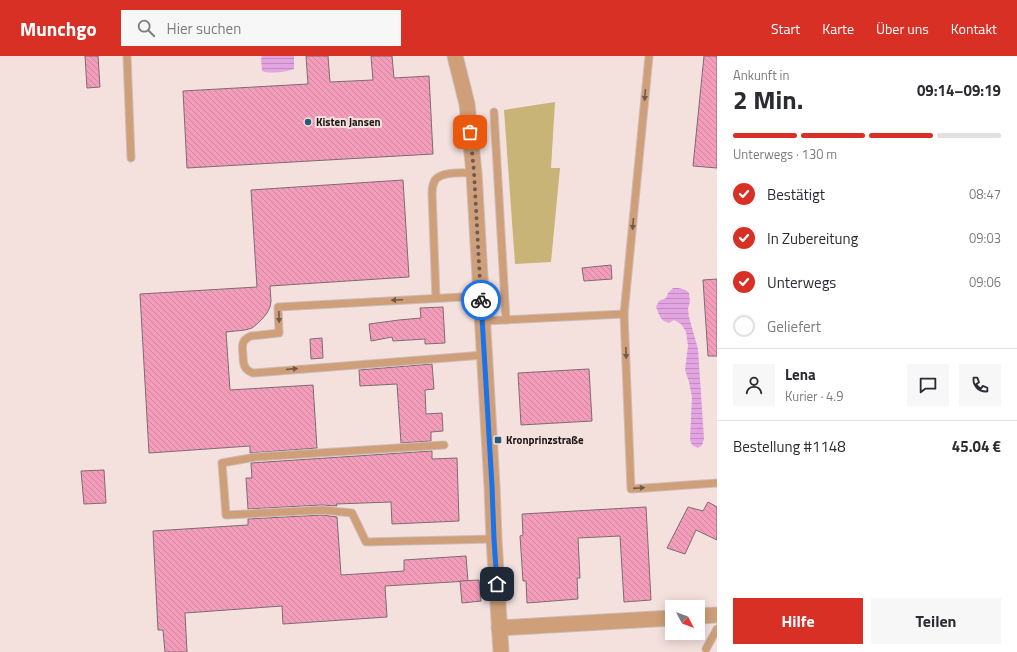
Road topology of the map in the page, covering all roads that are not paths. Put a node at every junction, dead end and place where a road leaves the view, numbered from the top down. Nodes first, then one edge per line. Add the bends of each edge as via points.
1 (126, 56) edge
2 (455, 56) edge
3 (649, 56) edge
4 (494, 112) dead end
5 (131, 158) dead end
6 (474, 172) junction
7 (481, 296) junction
8 (436, 298) junction
9 (624, 314) junction
10 (506, 320) junction
11 (483, 322) junction
12 (484, 355) junction
13 (444, 445) dead end
14 (717, 483) edge
15 (494, 539) junction
16 (717, 615) edge
17 (705, 616) edge
18 (665, 618) edge
19 (500, 628) junction
20 (717, 629) edge
21 (706, 649) dead end
22 (501, 652) edge

1 - 5 lane
2 - 6 street via 467,104
3 -> 9 lane
4 - 10 lane
6 - 7 street
6 - 8 lane via 442,175 433,184
7 - 8 lane
7 - 11 street
8 -> 12 lane via 278,307 279,334 251,336 244,340 244,365 249,372 253,372
9 - 10 lane
9 -> 14 lane via 630,488
10 - 11 lane
11 - 12 street
12 - 15 street
13 - 15 lane via 256,457 222,463 226,515 322,510 352,513 366,542
15 - 19 street
16 - 17 street
18 - 19 street
19 - 22 street
20 - 21 lane

